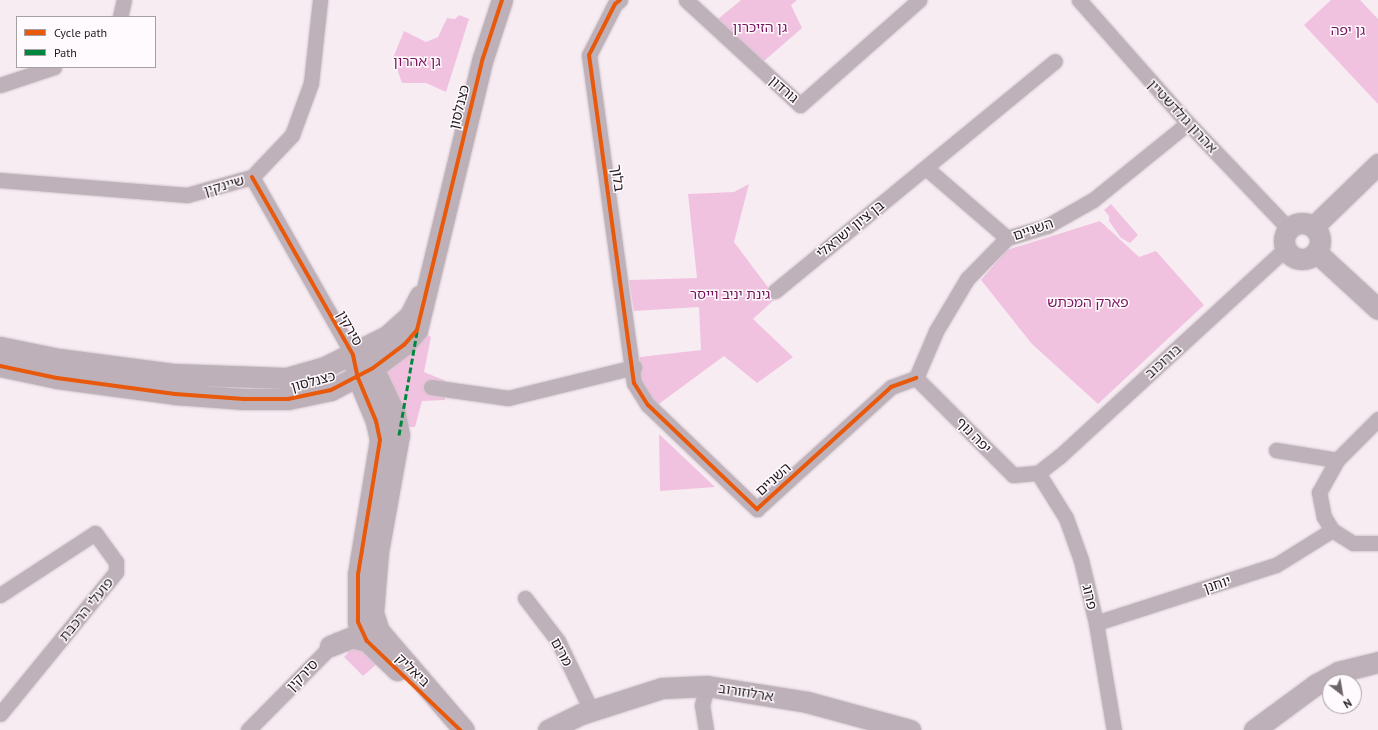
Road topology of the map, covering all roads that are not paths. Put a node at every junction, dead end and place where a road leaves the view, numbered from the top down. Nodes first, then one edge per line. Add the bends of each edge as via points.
1 (124, 0) edge
2 (320, 0) edge
3 (502, 0) edge
4 (620, 0) edge
5 (686, 0) edge
6 (919, 0) edge
7 (1079, 0) edge
8 (120, 16) edge
9 (1055, 61) dead end
10 (51, 68) edge
11 (0, 85) edge
12 (1188, 123) junction
13 (1378, 164) edge
14 (926, 168) junction
15 (252, 177) junction
16 (0, 180) edge
17 (1313, 227) junction
18 (1007, 238) junction
19 (1287, 238) junction
20 (1316, 252) junction
21 (428, 280) junction
22 (775, 291) dead end
23 (1378, 309) edge
24 (0, 347) edge
25 (353, 355) junction
26 (0, 366) edge
27 (634, 367) junction
28 (365, 373) junction
29 (916, 378) junction
30 (431, 387) dead end
31 (1378, 419) edge
32 (1276, 450) dead end
33 (1337, 460) junction
34 (1038, 474) junction
35 (1332, 530) junction
36 (1378, 543) edge
37 (0, 595) edge
38 (525, 598) dead end
39 (366, 618) junction
40 (1096, 623) junction
41 (367, 641) junction
42 (330, 646) junction
43 (1378, 662) edge
44 (707, 686) junction
45 (586, 712) junction
46 (0, 714) edge
47 (248, 730) edge
48 (460, 730) edge
49 (464, 730) edge
50 (534, 730) edge
51 (548, 730) edge
52 (706, 730) edge
53 (910, 730) edge
54 (1114, 730) edge
55 (1254, 730) edge

1 - 8 street
2 - 15 street, שיינקין via 310,83 292,135
3 - 21 street, כצנלסון via 483,58
4 - 27 street, בלוך via 615,4 589,55
5 - 6 street, גורדון via 800,105
7 - 12 street, אהרון גולדשטיין
9 - 14 street, בן ציון ישראלי
10 - 11 street
12 - 18 street, השניים via 1093,200 1047,226
12 - 19 street, אהרון גולדשטיין
13 - 17 street
14 - 18 street
14 - 22 street, בן ציון ישראלי
15 - 16 street, שיינקין via 187,195
15 - 25 street, סירקין
17 - 19 street via 1298,224
17 - 20 street via 1320,239
18 - 29 street, השניים via 967,278 936,330
19 - 20 street via 1294,257 1311,256
19 - 34 street, בורוכוב via 1060,456
20 - 23 street
21 - 25 street, כצנלסון via 410,315 387,336
21 - 28 street, כצנלסון via 417,330 404,345
24 - 25 street, כצנלסון via 59,359 175,374 286,378 325,367
25 - 28 street, סירקין
26 - 28 street, כצנלסון via 57,378 175,394 244,399 288,399 331,390
27 - 29 street, השניים via 634,383 648,405 758,509 891,387
27 - 30 street via 508,398
28 - 39 street, סירקין via 395,414 399,434
29 - 34 street, יפה נוף via 1013,475
31 - 33 street
32 - 33 street
33 - 35 street via 1319,492 1324,517
34 - 40 street, פרוג via 1066,518 1081,560
35 - 36 street via 1353,543
35 - 40 street, יוחנן via 1276,565
37 - 46 street, פועלי הרכבת via 95,533 116,562 116,572
38 - 45 street, מרים via 558,641
39 - 41 street, ביאליק
39 - 42 street, סירקין
39 - 49 street, ביאליק
40 - 54 street, פרוג
41 - 42 street via 352,636
41 - 48 street, ביאליק
42 - 47 street, סירקין
43 - 55 street via 1338,672 1315,685
44 - 45 street, ארלוזורוב via 662,688
44 - 52 street via 702,705
44 - 53 street, ארלוזורוב via 808,702
45 - 50 street, ארלוזורוב via 559,717
45 - 51 street, ארלוזורוב

